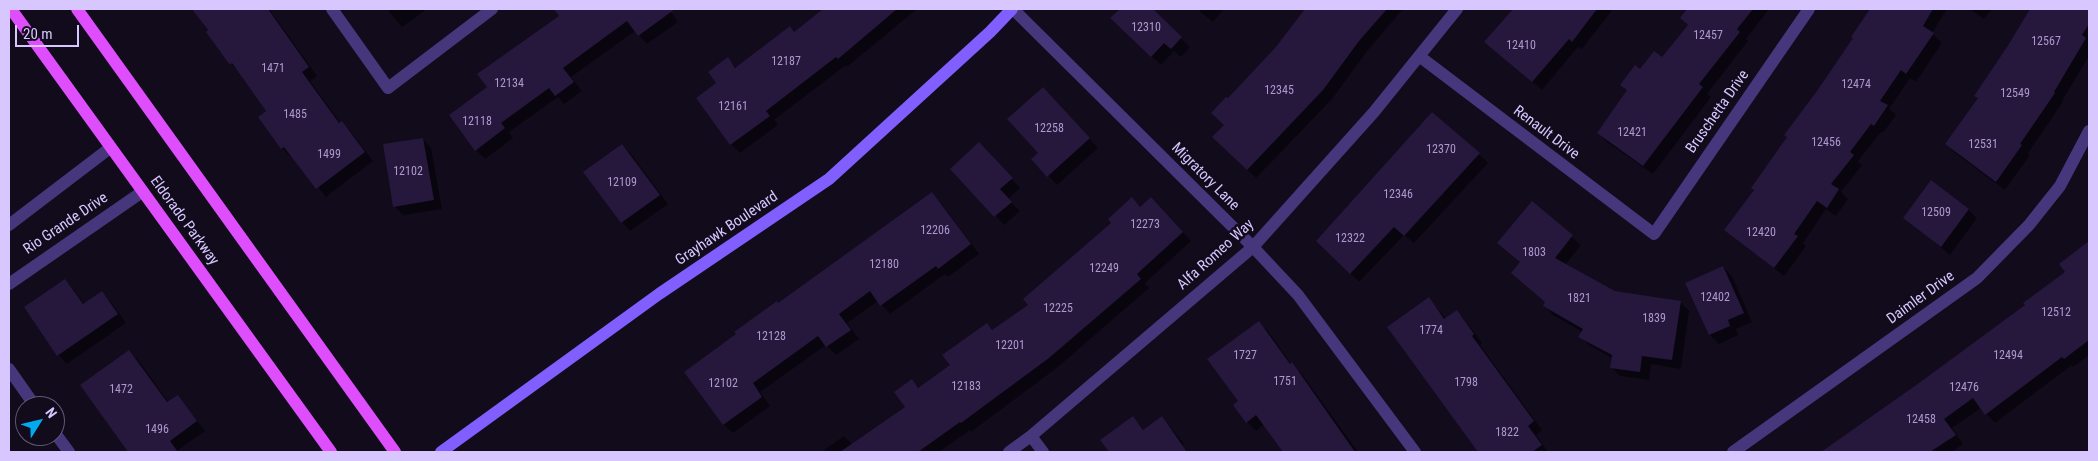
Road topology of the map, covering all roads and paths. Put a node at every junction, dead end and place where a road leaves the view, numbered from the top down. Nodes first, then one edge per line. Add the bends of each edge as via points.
1 (11, 9) edge
2 (77, 9) edge
3 (332, 9) edge
4 (492, 9) edge
5 (1012, 9) edge
6 (1457, 9) edge
7 (1809, 9) edge
8 (1419, 56) junction
9 (2088, 136) edge
10 (110, 148) junction
11 (142, 192) junction
12 (9, 225) edge
13 (1654, 234) joint
14 (1253, 247) junction
15 (9, 284) edge
16 (9, 369) edge
17 (28, 396) edge
18 (1031, 436) junction
19 (330, 452) edge
20 (395, 452) edge
21 (441, 452) edge
22 (1009, 452) edge
23 (1044, 452) edge
24 (1415, 452) edge
25 (1733, 452) edge

1 - 10 main road, Eldorado Parkway
2 - 20 main road
3 - 4 street via 388,88
5 - 14 street, Migratory Lane
5 - 21 street, Grayhawk Boulevard via 829,179 659,294
6 - 8 street, Alfa Romeo Way
7 - 13 street, Bruschetta Drive
8 - 13 street, Renault Drive
8 - 14 street, Alfa Romeo Way via 1374,112
9 - 25 street, Daimler Drive via 2060,186 1978,278
10 - 11 main road, Eldorado Parkway
10 - 12 street, Rio Grande Drive
11 - 15 street, Rio Grande Drive
11 - 19 main road, Eldorado Parkway
14 - 18 street, Alfa Romeo Way
14 - 24 street, Migratory Lane via 1298,295
16 - 17 street
18 - 22 street, Alfa Romeo Way
18 - 23 street

